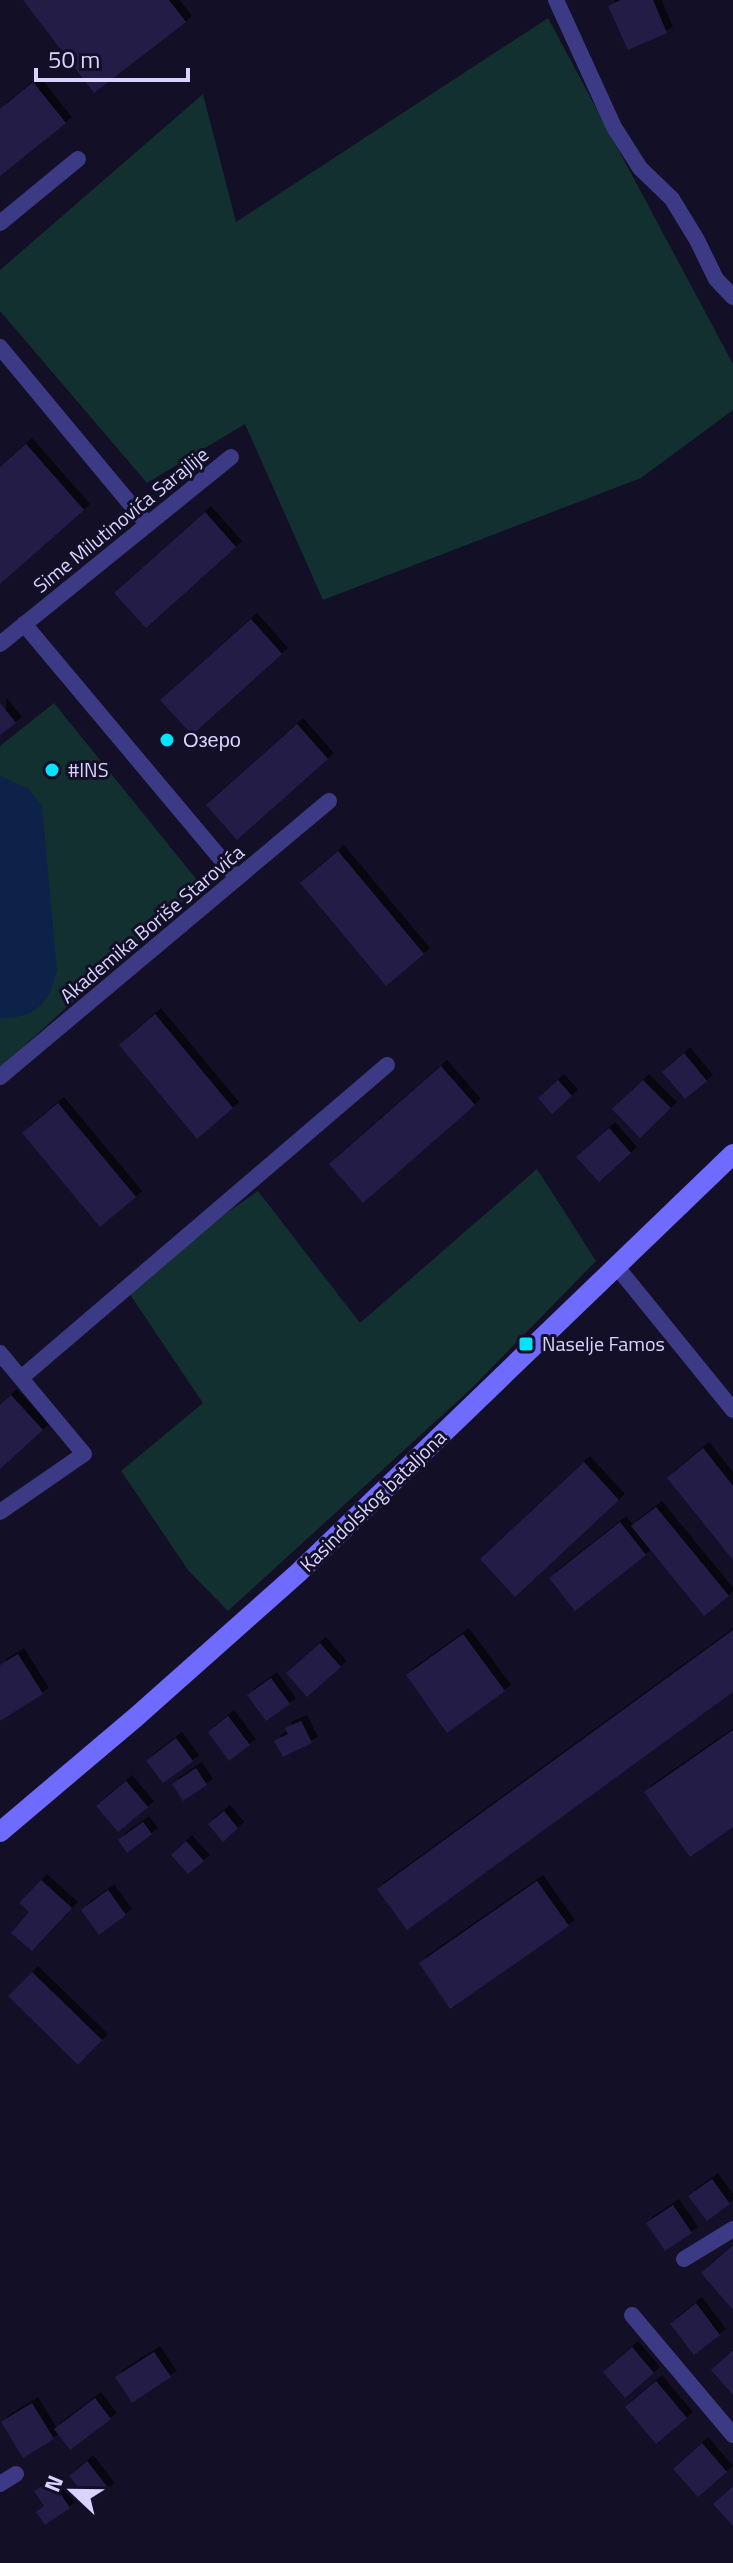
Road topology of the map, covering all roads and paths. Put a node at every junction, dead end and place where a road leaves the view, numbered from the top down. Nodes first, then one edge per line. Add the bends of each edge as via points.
1 (556, 0) edge
2 (78, 159) dead end
3 (0, 223) edge
4 (733, 297) edge
5 (0, 347) edge
6 (231, 457) dead end
7 (147, 524) junction
8 (24, 624) junction
9 (0, 644) edge
10 (329, 801) dead end
11 (237, 878) junction
12 (387, 1065) dead end
13 (0, 1077) edge
14 (733, 1154) edge
15 (617, 1267) junction
16 (0, 1353) edge
17 (21, 1378) junction
18 (733, 1410) edge
19 (0, 1512) edge
20 (0, 1832) edge
21 (733, 2229) edge
22 (684, 2259) dead end
23 (632, 2315) dead end
24 (727, 2415) edge
25 (733, 2435) edge
26 (16, 2474) dead end
27 (0, 2484) edge

1 - 4 street via 614,127 640,168 672,199 716,279
2 - 3 street
5 - 7 street
6 - 7 street, Sime Milutinovića Sarajlije
7 - 8 street, Sime Milutinovića Sarajlije
8 - 9 street, Sime Milutinovića Sarajlije
8 - 11 street
10 - 11 street, Akademika Boriše Starovića
11 - 13 street, Akademika Boriše Starovića
12 - 17 street
14 - 15 street, Kasindolskog bataljona
15 - 18 street
15 - 20 street, Kasindolskog bataljona via 298,1573
16 - 17 street
17 - 19 street via 84,1454
21 - 22 street
23 - 24 street
24 - 25 street
26 - 27 street

